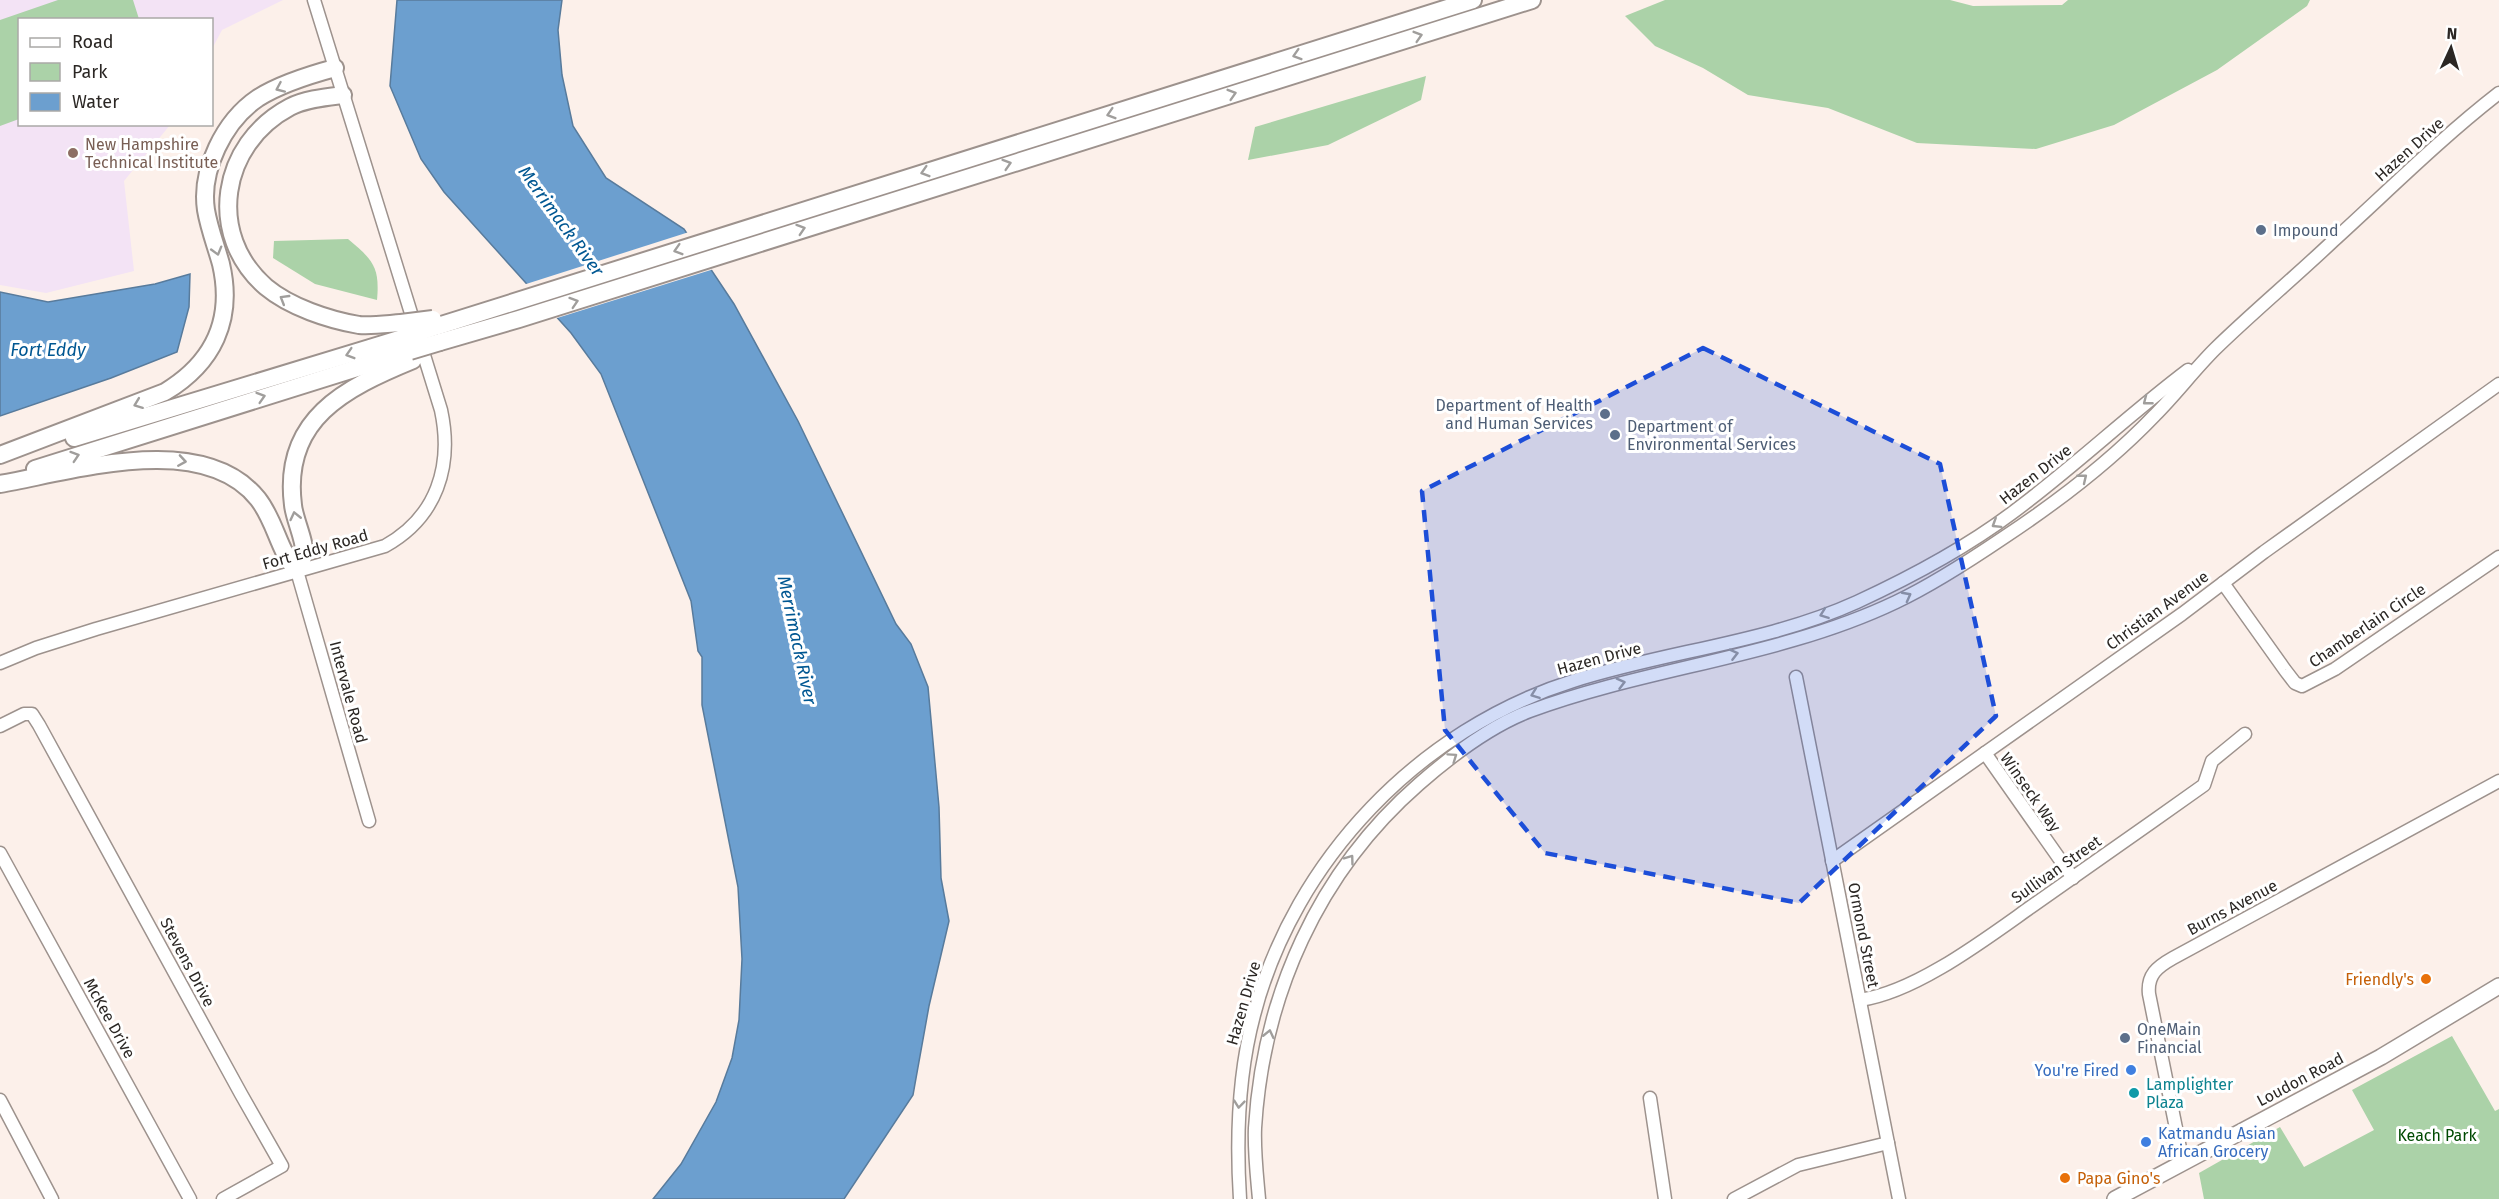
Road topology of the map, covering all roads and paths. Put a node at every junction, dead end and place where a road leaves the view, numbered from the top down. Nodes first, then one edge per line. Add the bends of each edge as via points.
1 (314, 0) edge
2 (1473, 0) edge
3 (1532, 0) edge
4 (335, 68) junction
5 (2499, 93) edge
6 (343, 95) junction
7 (438, 334) junction
8 (407, 343) junction
9 (2211, 353) junction
10 (2499, 384) edge
11 (0, 455) edge
12 (0, 460) edge
13 (0, 483) edge
14 (2499, 557) edge
15 (297, 572) junction
16 (2223, 583) junction
17 (0, 663) edge
18 (1796, 677) dead end
19 (0, 726) edge
20 (2245, 734) dead end
21 (1985, 753) junction
22 (2499, 781) edge
23 (369, 821) dead end
24 (0, 853) edge
25 (1832, 861) junction
26 (2073, 878) junction
27 (2499, 986) edge
28 (1860, 1000) junction
29 (1650, 1098) dead end
30 (0, 1100) edge
31 (1888, 1143) junction
32 (2183, 1163) junction
33 (52, 1199) edge
34 (190, 1199) edge
35 (224, 1199) edge
36 (1240, 1199) edge
37 (1259, 1199) edge
38 (1665, 1199) edge
39 (1734, 1199) edge
40 (1899, 1199) edge
41 (2115, 1199) edge

1 - 4 street, Fort Eddy Road
2 -> 7 highway via 508,303
7 -> 3 highway via 519,320
4 - 6 street, Fort Eddy Road
4 -> 11 highway via 258,98 240,113 218,147 206,186 206,209 221,265 224,311 214,344 201,364 165,392
5 - 9 street, Hazen Drive
8 -> 6 highway via 286,301 251,272 238,252 231,230 230,184 248,142 263,125 292,106
6 - 15 street, Fort Eddy Road via 441,410 446,458 435,496 419,520 399,539 363,555
7 - 8 highway, bridge
7 - 8 highway
8 -> 12 highway
13 -> 8 highway
15 -> 8 highway via 305,553 293,506 292,477 298,450 309,427 328,406
9 -> 36 street, Hazen Drive via 2009,516 1920,572 1801,623 1573,680 1520,700 1440,748 1386,792 1332,854 1288,922 1270,966 1243,1066 1237,1132
37 -> 9 street, Hazen Drive via 1255,1133 1259,1092 1274,1012 1293,957 1337,876 1407,794 1470,744 1525,713 1845,622 1929,584 2008,535 2101,464 2154,417
10 - 16 street, Christian Avenue
13 -> 15 highway via 149,460 181,460 228,473 258,498 272,519 285,558
14 - 16 street, Chamberlain Circle via 2335,669 2302,686 2295,683
15 - 17 street, Fort Eddy Road via 76,635
15 - 23 street, Intervale Road
16 - 21 street, Christian Avenue
18 - 25 street, Ormond Street
19 - 35 street, Stevens Drive via 32,714 282,1166
20 - 26 street, Sullivan Street via 2212,761 2204,785
21 - 25 street, Christian Avenue
21 - 26 street, Winseck Way
22 - 32 street, Burns Avenue via 2173,958 2154,972 2149,979 2149,994
24 - 34 street, McKee Drive
25 - 28 street, Ormond Street
26 - 28 street, Sullivan Street via 1949,962 1908,984
27 - 32 main road, Loudon Road via 2381,1057
28 - 31 street, Ormond Street
29 - 38 street
30 - 33 street
31 - 39 street via 1798,1165
31 - 40 street, Ormond Street
32 - 41 main road, Loudon Road

